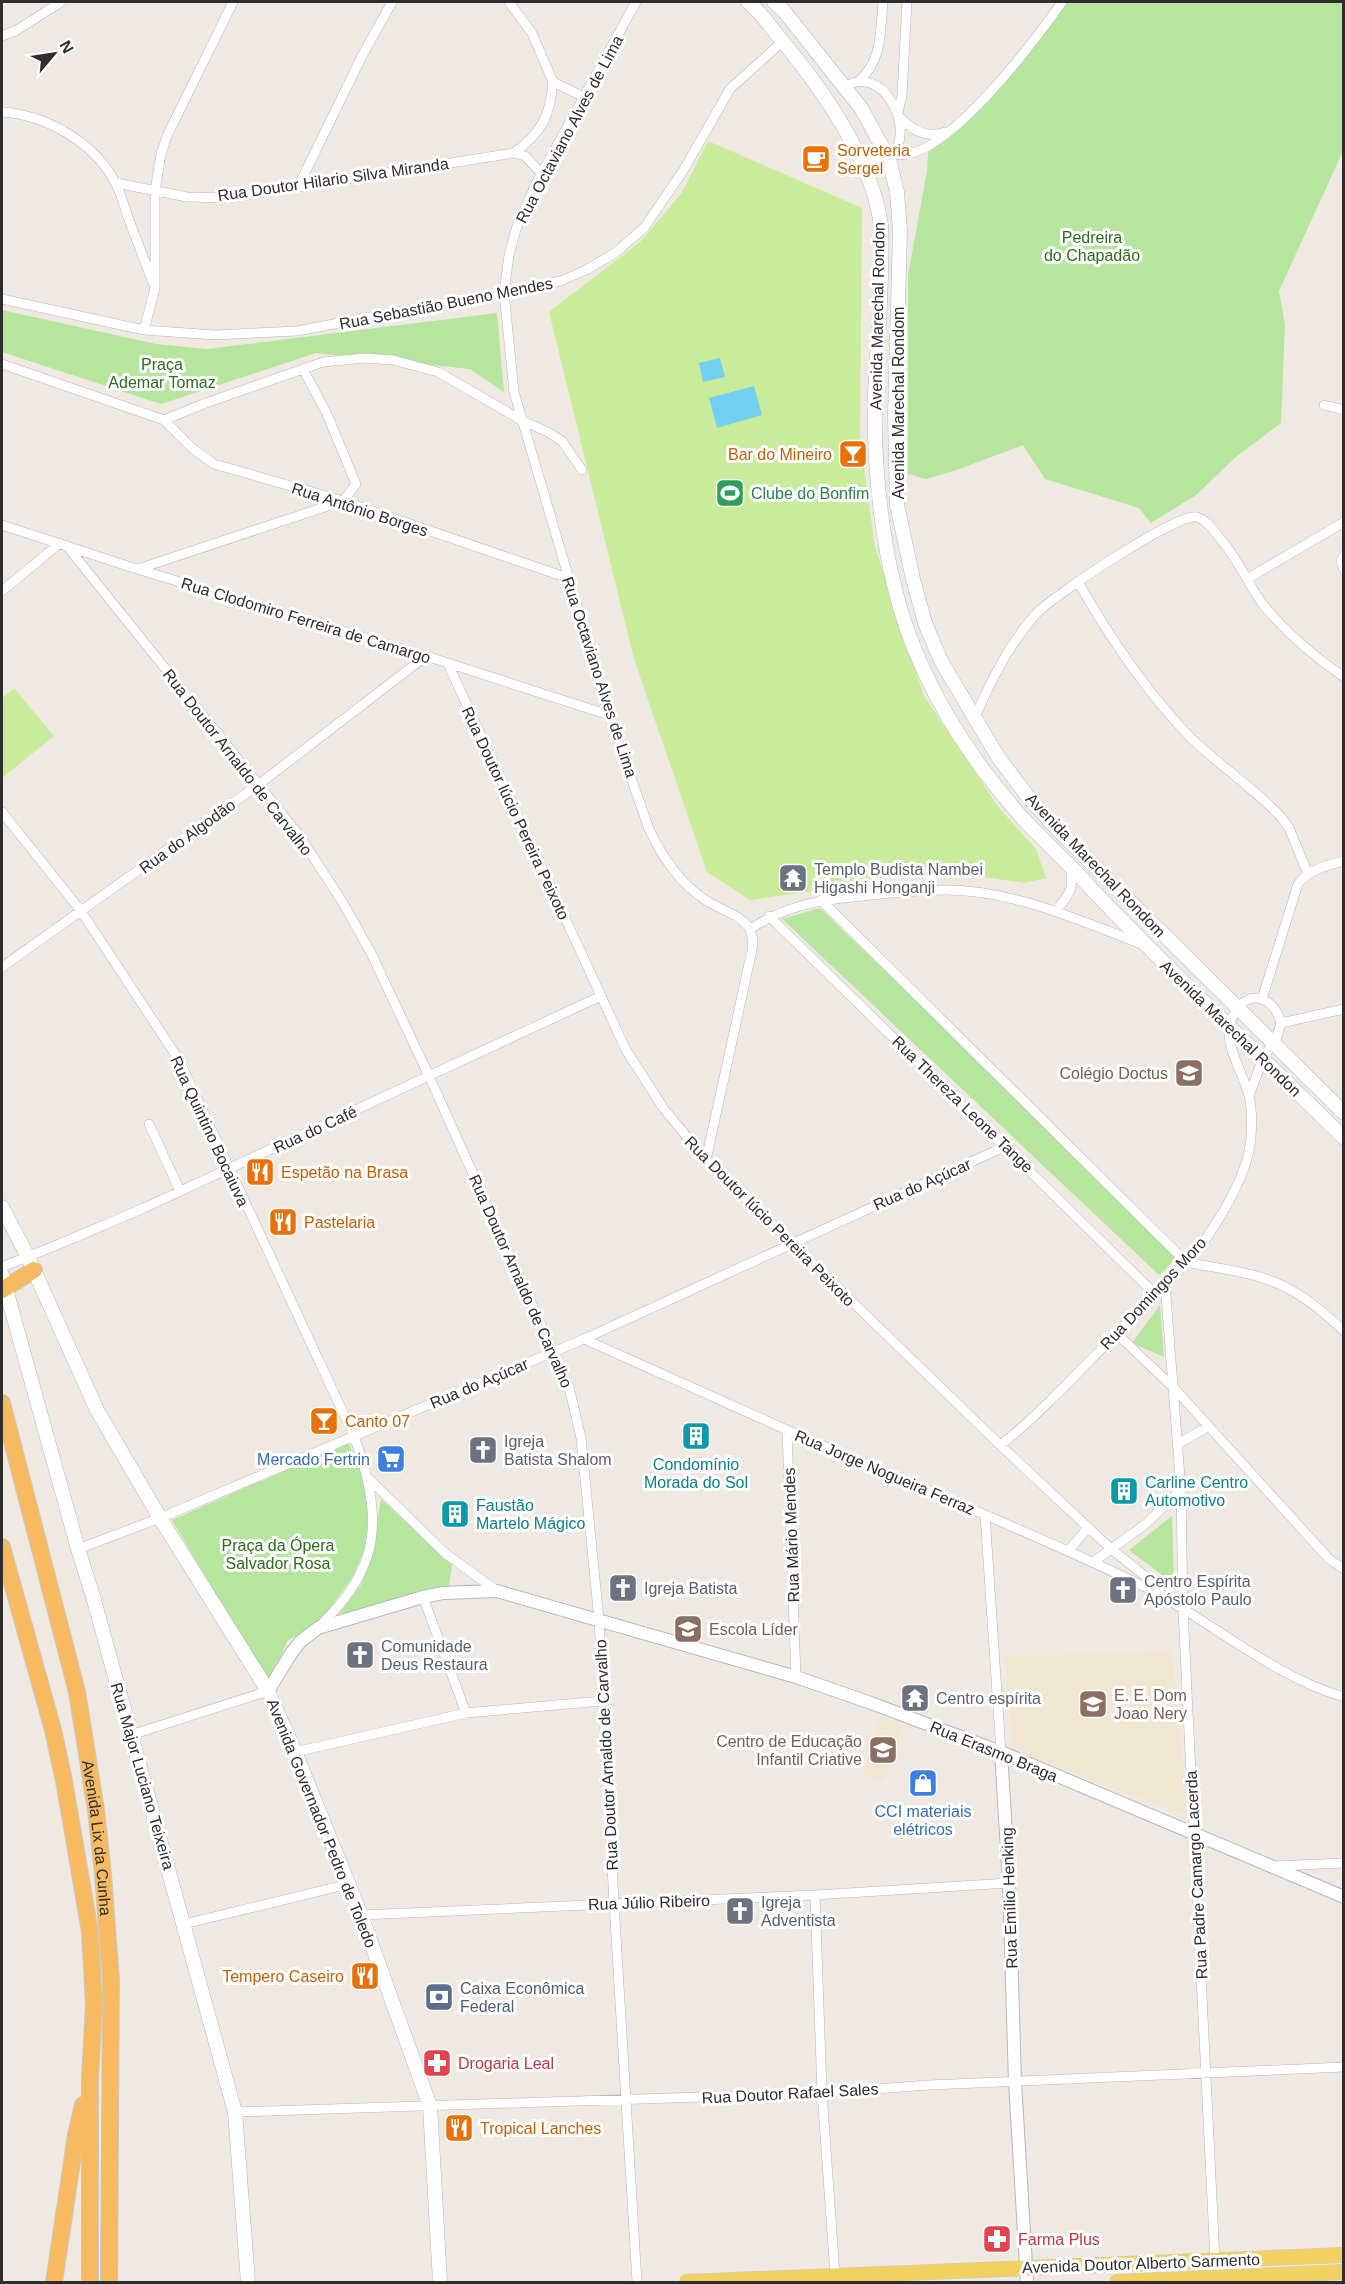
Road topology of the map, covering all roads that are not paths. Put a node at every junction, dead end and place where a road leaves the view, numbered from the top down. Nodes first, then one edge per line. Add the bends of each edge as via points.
1 (61, 2) edge
2 (233, 2) edge
3 (392, 2) edge
4 (509, 2) edge
5 (636, 2) edge
6 (748, 2) edge
7 (774, 2) edge
8 (884, 2) edge
9 (908, 2) edge
10 (1062, 2) edge
11 (2, 36) edge
12 (783, 41) junction
13 (859, 81) junction
14 (553, 82) junction
15 (845, 87) junction
16 (584, 97) junction
17 (832, 108) junction
18 (2, 112) edge
19 (899, 115) junction
20 (951, 130) junction
21 (514, 153) junction
22 (892, 156) junction
23 (860, 157) junction
24 (542, 174) junction
25 (116, 183) junction
26 (299, 185) junction
27 (155, 191) junction
28 (155, 288) junction
29 (504, 292) junction
30 (2, 299) edge
31 (144, 330) junction
32 (2, 364) edge
33 (303, 369) junction
34 (1324, 405) dead end
35 (1344, 410) edge
36 (164, 420) junction
37 (523, 421) junction
38 (582, 470) dead end
39 (343, 501) junction
40 (1344, 522) edge
41 (2, 525) edge
42 (63, 544) junction
43 (1344, 555) edge
44 (137, 569) junction
45 (1344, 570) edge
46 (568, 578) junction
47 (1247, 579) junction
48 (1078, 582) junction
49 (2, 591) edge
50 (426, 656) junction
51 (448, 664) junction
52 (1344, 677) edge
53 (609, 715) junction
54 (975, 717) junction
55 (258, 785) junction
56 (2, 812) edge
57 (1344, 861) edge
58 (1070, 866) junction
59 (1308, 874) junction
60 (821, 900) junction
61 (81, 911) junction
62 (1056, 911) junction
63 (769, 916) junction
64 (750, 929) junction
65 (1148, 947) junction
66 (2, 967) edge
67 (601, 996) junction
68 (1262, 999) junction
69 (1237, 1007) junction
70 (1344, 1009) edge
71 (1281, 1023) junction
72 (1228, 1025) junction
73 (1275, 1040) junction
74 (1263, 1058) junction
75 (429, 1076) junction
76 (1249, 1096) junction
77 (1344, 1113) edge
78 (149, 1124) dead end
79 (1344, 1138) edge
80 (1006, 1146) junction
81 (706, 1160) junction
82 (228, 1168) junction
83 (180, 1191) junction
84 (2, 1207) edge
85 (790, 1244) junction
86 (1186, 1262) junction
87 (31, 1264) junction
88 (2, 1266) edge
89 (1165, 1283) junction
90 (3, 1285) edge
91 (1155, 1294) junction
92 (1344, 1331) edge
93 (1117, 1334) junction
94 (584, 1339) junction
95 (554, 1351) junction
96 (1174, 1388) junction
97 (2, 1403) edge
98 (1209, 1426) junction
99 (787, 1430) junction
100 (354, 1436) junction
101 (1178, 1444) junction
102 (1000, 1445) junction
103 (369, 1479) junction
104 (1181, 1490) junction
105 (985, 1515) junction
106 (160, 1518) junction
107 (1088, 1528) junction
108 (2, 1547) edge
109 (1110, 1548) junction
110 (78, 1550) junction
111 (1068, 1551) junction
112 (1093, 1562) junction
113 (1344, 1569) edge
114 (497, 1591) junction
115 (1161, 1594) junction
116 (423, 1597) junction
117 (1183, 1610) junction
118 (599, 1620) junction
119 (318, 1628) junction
120 (796, 1677) junction
121 (268, 1691) junction
122 (1344, 1697) edge
123 (602, 1701) junction
124 (466, 1713) junction
125 (131, 1735) junction
126 (295, 1752) junction
127 (1001, 1752) junction
128 (1195, 1834) junction
129 (1344, 1863) edge
130 (1271, 1866) junction
131 (1010, 1883) junction
132 (349, 1884) junction
133 (815, 1895) junction
134 (1344, 1897) edge
135 (614, 1903) junction
136 (361, 1915) junction
137 (184, 1924) junction
138 (1344, 2067) edge
139 (1205, 2074) junction
140 (90, 2078) junction
141 (1015, 2082) junction
142 (822, 2093) junction
143 (626, 2099) junction
144 (430, 2106) junction
145 (235, 2112) junction
146 (1344, 2254) edge
147 (1215, 2260) junction
148 (1344, 2272) edge
149 (835, 2275) junction
150 (1027, 2275) edge
151 (1216, 2281) edge
152 (54, 2283) edge
153 (90, 2283) edge
154 (110, 2283) edge
155 (248, 2283) edge
156 (440, 2283) edge
157 (637, 2283) edge
158 (687, 2283) edge
159 (1117, 2283) edge

1 - 11 street
2 - 27 street via 166,136
3 - 26 street
4 - 14 street via 532,33
5 - 16 street, Rua Octaviano Alves de Lima
6 - 12 main road, Avenida Marechal Rondon
7 - 15 main road, Avenida Marechal Rondom
8 - 13 street via 878,53 870,71
9 - 19 street
10 - 20 street via 1024,53
12 - 17 main road, Avenida Marechal Rondon
12 - 29 street, Rua Sebastião Bueno Mendes via 730,89 684,171 644,228 615,254 586,270 561,281
13 - 15 street
13 - 19 street via 882,90
14 - 16 street
14 - 21 street via 546,119 538,132
15 - 17 main road
15 - 22 main road, Avenida Marechal Rondom
16 - 24 street, Rua Octaviano Alves de Lima
17 - 23 main road, Avenida Marechal Rondon
18 - 25 street via 37,118 62,130 91,151
19 - 20 street via 917,132 929,135
19 - 22 street via 899,141
20 - 22 street via 933,145 913,154
21 - 24 street via 525,156
21 - 26 street, Rua Doutor Hilario Silva Miranda
22 - 23 main road via 878,162
22 - 54 main road, Avenida Marechal Rondom via 900,230 897,505 925,623 941,661
23 - 58 main road, Avenida Marechal Rondon via 880,218 875,398 884,538 894,589 909,636 960,736 1026,821
24 - 29 street, Rua Octaviano Alves de Lima via 517,226
25 - 27 street, Rua Doutor Hilario Silva Miranda
25 - 28 street
26 - 27 street, Rua Doutor Hilario Silva Miranda via 228,198
27 - 28 street
28 - 31 street
29 - 31 street, Rua Sebastião Bueno Mendes via 297,331 215,335
29 - 37 street, Rua Octaviano Alves de Lima via 514,392
30 - 31 street, Rua Sebastião Bueno Mendes
32 - 36 street
33 - 36 street
33 - 37 street via 322,362 393,360 438,372
33 - 39 street via 356,484
34 - 35 street
36 - 39 street, Rua Antônio Borges via 214,464
37 - 38 street via 562,441
37 - 46 street, Rua Octaviano Alves de Lima
39 - 44 street
39 - 46 street, Rua Antônio Borges
40 - 47 street
41 - 42 street, Rua Clodomiro Ferreira de Camargo
42 - 44 street, Rua Clodomiro Ferreira de Camargo
42 - 49 street
42 - 55 street, Rua Doutor Arnaldo de Carvalho
43 - 45 street
44 - 50 street, Rua Clodomiro Ferreira de Camargo
46 - 53 street, Rua Octaviano Alves de Lima
47 - 48 street via 1228,548 1197,517 1185,518 1157,532
47 - 52 street via 1281,623
48 - 54 street via 1036,614 1012,643
48 - 59 street via 1166,711 1193,740 1281,817
50 - 51 street, Rua Clodomiro Ferreira de Camargo
50 - 55 street, Rua do Algodão
51 - 53 street, Rua Clodomiro Ferreira de Camargo
51 - 67 street, Rua Doutor lúcio Pereira Peixoto
53 - 64 street, Rua Octaviano Alves de Lima via 650,829 667,862 693,891 741,919
54 - 69 main road, Avenida Marechal Rondom via 998,757 1055,827
55 - 61 street, Rua do Algodão
55 - 75 street, Rua Doutor Arnaldo de Carvalho via 299,836 343,903
56 - 61 street, Rua Quintino Bocaiuva
57 - 59 street
58 - 62 street via 1071,893
58 - 65 main road, Avenida Marechal Rondon
59 - 68 street via 1293,894
60 - 62 street via 946,890 981,893
60 - 63 street
60 - 86 street
61 - 66 street, Rua do Algodão
61 - 82 street, Rua Quintino Bocaiuva via 179,1060
62 - 65 street
63 - 64 street
63 - 80 street, Rua Thereza Leone Tange
64 - 81 street via 752,950
65 - 72 main road, Avenida Marechal Rondon
67 - 75 street, Rua do Café
67 - 81 street, Rua Doutor lúcio Pereira Peixoto via 638,1071
68 - 69 street via 1252,999
68 - 71 street via 1274,1005
69 - 72 street
69 - 73 main road, Avenida Marechal Rondom
70 - 71 street
71 - 73 street
72 - 74 main road, Avenida Marechal Rondon
72 - 76 street, Rua Domingos Moro
73 - 74 street
73 - 77 main road, Avenida Marechal Rondom
74 - 76 street
74 - 79 main road, Avenida Marechal Rondon
75 - 82 street, Rua do Café
75 - 95 street, Rua Doutor Arnaldo de Carvalho
76 - 86 street, Rua Domingos Moro via 1251,1136 1245,1164 1213,1228
78 - 83 street
80 - 85 street, Rua do Açúcar
80 - 91 street, Rua Thereza Leone Tange
81 - 85 street, Rua Doutor lúcio Pereira Peixoto
82 - 83 street, Rua do Café
82 - 100 street, Rua Quintino Bocaiuva
83 - 87 street, Rua do Café
84 - 87 main road, Avenida Governador Pedro de Toledo
85 - 94 street, Rua do Açúcar
85 - 102 street, Rua Doutor lúcio Pereira Peixoto
86 - 89 street, Rua Domingos Moro
86 - 92 street via 1288,1288
87 - 88 street, Rua do Café
87 - 90 highway
87 - 106 main road, Avenida Governador Pedro de Toledo via 98,1410
89 - 91 street, Rua Domingos Moro
89 - 96 street, Rua Padre Camargo Lacerda
90 - 110 main road, Rua Major Luciano Teixeira
91 - 93 street, Rua Domingos Moro
93 - 96 street
93 - 102 street, Rua Domingos Moro via 1021,1430
94 - 95 street, Rua do Açúcar
94 - 99 street, Rua Jorge Nogueira Ferraz
95 - 100 street, Rua do Açúcar
95 - 118 street, Rua Doutor Arnaldo de Carvalho via 569,1387 579,1429
96 - 98 street
96 - 101 street, Rua Padre Camargo Lacerda
97 - 154 highway, Avenida Lix da Cunha via 77,1692 96,1810 111,1980
98 - 101 street
98 - 113 street via 1329,1558
99 - 105 street, Rua Jorge Nogueira Ferraz
99 - 120 street, Rua Mário Mendes
100 - 103 street, Rua Quintino Bocaiuva
100 - 106 street, Rua do Açúcar
101 - 104 street, Rua Padre Camargo Lacerda
102 - 107 street, Rua Doutor lúcio Pereira Peixoto
103 - 114 street, Rua Erasmo Braga via 446,1554
103 - 119 street, Rua Erasmo Braga via 372,1520 366,1563 349,1594
104 - 109 street via 1147,1523
104 - 117 street, Rua Padre Camargo Lacerda
105 - 111 street, Rua Jorge Nogueira Ferraz
105 - 127 street, Rua Emílio Henking
106 - 110 street, Rua do Açúcar
106 - 121 main road, Avenida Governador Pedro de Toledo
107 - 109 street, Rua Doutor lúcio Pereira Peixoto
107 - 111 street
108 - 140 highway, Avenida Lix da Cunha via 53,1730 78,1859 91,1942 94,2004
109 - 112 street
109 - 115 street, Rua Doutor lúcio Pereira Peixoto
110 - 125 main road, Rua Major Luciano Teixeira
111 - 112 street, Rua Jorge Nogueira Ferraz
112 - 115 street, Rua Jorge Nogueira Ferraz
114 - 116 street, Rua Erasmo Braga
114 - 118 street, Rua Erasmo Braga
115 - 117 street, Rua Jorge Nogueira Ferraz
116 - 119 street, Rua Erasmo Braga
116 - 124 street
117 - 122 street via 1298,1678
117 - 128 street, Rua Padre Camargo Lacerda
118 - 120 street, Rua Erasmo Braga
118 - 123 street, Rua Doutor Arnaldo de Carvalho
119 - 121 street, Rua Erasmo Braga via 292,1652
120 - 127 street, Rua Erasmo Braga
121 - 125 street
121 - 126 main road, Avenida Governador Pedro de Toledo
123 - 124 street
123 - 135 street, Rua Doutor Arnaldo de Carvalho
124 - 126 street
125 - 137 main road, Rua Major Luciano Teixeira
126 - 132 main road, Avenida Governador Pedro de Toledo
127 - 128 street, Rua Erasmo Braga
127 - 131 street, Rua Emílio Henking
128 - 130 street, Rua Erasmo Braga
128 - 139 street, Rua Padre Camargo Lacerda
129 - 130 street
130 - 134 street, Rua Erasmo Braga
131 - 133 street, Rua Júlio Ribeiro
131 - 141 street, Rua Emílio Henking
132 - 136 main road, Avenida Governador Pedro de Toledo
132 - 137 street
133 - 135 street, Rua Júlio Ribeiro
133 - 142 street
135 - 136 street, Rua Júlio Ribeiro
135 - 143 street, Rua Doutor Arnaldo de Carvalho
136 - 144 main road, Avenida Governador Pedro de Toledo
137 - 145 main road, Rua Major Luciano Teixeira
138 - 139 street, Rua Doutor Rafael Sales
139 - 141 street, Rua Doutor Rafael Sales
139 - 147 street, Rua Padre Camargo Lacerda
140 - 152 highway via 76,2135
140 - 153 highway, Avenida Lix da Cunha
141 - 142 street, Rua Doutor Rafael Sales
141 - 150 street, Rua Emílio Henking
142 - 143 street, Rua Doutor Rafael Sales
142 - 149 street
143 - 144 street, Rua Doutor Rafael Sales
143 - 157 street, Rua Doutor Arnaldo de Carvalho
144 - 145 street, Rua Doutor Rafael Sales
144 - 156 main road, Avenida Governador Pedro de Toledo
145 - 155 main road, Rua Major Luciano Teixeira
146 - 147 main road, Avenida Doutor Alberto Sarmento
147 - 150 main road, Avenida Doutor Alberto Sarmento
148 - 151 main road, Avenida Doutor Alberto Sarmento
149 - 150 main road, Avenida Doutor Alberto Sarmento
149 - 158 main road, Avenida Doutor Alberto Sarmento
151 - 159 main road, Avenida Doutor Alberto Sarmento

